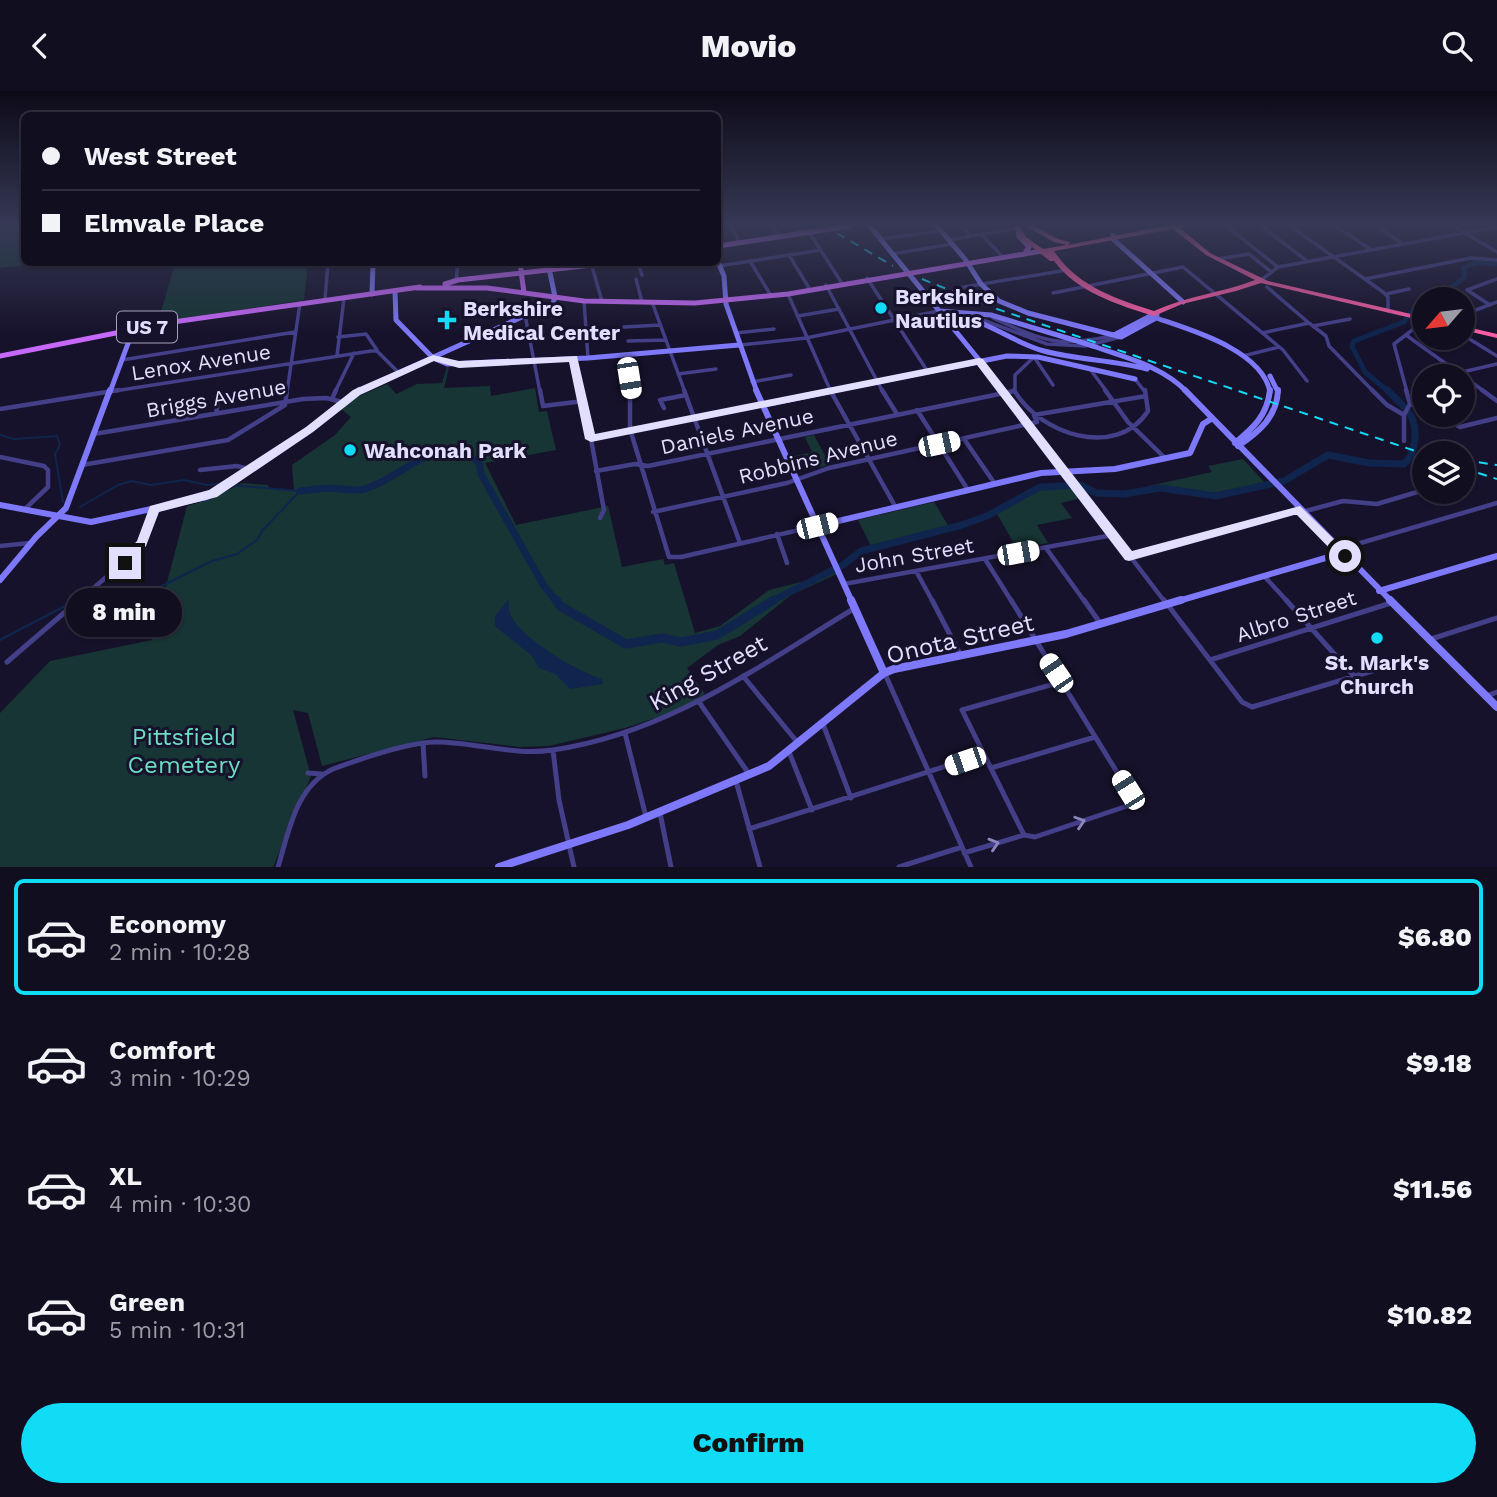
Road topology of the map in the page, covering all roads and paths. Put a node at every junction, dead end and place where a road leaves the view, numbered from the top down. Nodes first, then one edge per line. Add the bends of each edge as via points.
1 (748, 261) edge
2 (750, 261) edge
3 (793, 261) edge
4 (828, 261) edge
5 (897, 261) edge
6 (974, 261) edge
7 (975, 261) edge
8 (1056, 261) edge
9 (1138, 261) edge
10 (1221, 261) edge
11 (1258, 261) edge
12 (1271, 261) edge
13 (1307, 261) edge
14 (1339, 261) edge
15 (1456, 261) edge
16 (966, 263) junction
17 (721, 264) edge
18 (328, 266) edge
19 (373, 266) edge
20 (458, 266) edge
21 (521, 266) edge
22 (523, 266) edge
23 (549, 266) edge
24 (579, 266) edge
25 (592, 266) edge
26 (639, 266) edge
27 (719, 266) edge
28 (1278, 267) junction
29 (1064, 270) junction
30 (550, 271) junction
31 (537, 272) junction
32 (907, 272) junction
33 (1271, 272) junction
34 (1150, 273) junction
35 (522, 274) junction
36 (642, 275) dead end
37 (636, 279) dead end
38 (868, 279) junction
39 (1365, 279) junction
40 (1497, 279) edge
41 (1260, 281) junction
42 (458, 282) junction
43 (842, 283) junction
44 (981, 284) junction
45 (827, 286) junction
46 (1083, 286) junction
47 (1267, 287) dead end
48 (809, 288) junction
49 (958, 288) dead end
50 (1409, 289) dead end
51 (395, 291) junction
52 (372, 293) junction
53 (524, 293) junction
54 (1053, 293) dead end
55 (770, 294) junction
56 (788, 294) junction
57 (1216, 294) junction
58 (1386, 295) junction
59 (344, 297) junction
60 (555, 297) junction
61 (326, 299) junction
62 (725, 299) junction
63 (584, 300) junction
64 (602, 301) junction
65 (642, 302) junction
66 (652, 302) junction
67 (1183, 302) junction
68 (1497, 302) edge
69 (300, 303) junction
70 (1490, 305) junction
71 (839, 309) junction
72 (968, 311) junction
73 (1388, 311) junction
74 (1475, 311) edge
75 (941, 313) junction
76 (958, 314) junction
77 (525, 316) junction
78 (798, 316) junction
79 (1155, 316) junction
80 (1412, 316) edge
81 (895, 319) junction
82 (1350, 319) dead end
83 (660, 325) junction
84 (1311, 325) junction
85 (624, 327) dead end
86 (1130, 327) junction
87 (849, 328) junction
88 (1086, 328) junction
89 (774, 329) dead end
90 (133, 330) junction
91 (1412, 330) edge
92 (1475, 331) edge
93 (295, 332) junction
94 (736, 333) junction
95 (1262, 333) junction
96 (1406, 335) junction
97 (1118, 336) junction
98 (1497, 336) edge
99 (338, 337) junction
100 (806, 338) junction
101 (628, 341) dead end
102 (666, 341) junction
103 (1475, 342) edge
104 (739, 345) junction
105 (1280, 347) junction
106 (377, 351) junction
107 (670, 352) junction
108 (354, 353) junction
109 (627, 355) junction
110 (0, 356) edge
111 (337, 356) junction
112 (1245, 356) junction
113 (1497, 356) edge
114 (1034, 357) junction
115 (433, 358) junction
116 (574, 358) junction
117 (588, 358) junction
118 (122, 360) junction
119 (534, 361) junction
120 (979, 361) junction
121 (290, 363) junction
122 (1446, 364) edge
123 (1497, 364) edge
124 (1090, 368) junction
125 (716, 369) dead end
126 (1475, 369) edge
127 (928, 372) junction
128 (399, 373) junction
129 (678, 374) junction
130 (791, 375) dead end
131 (1135, 379) joint
132 (1307, 381) dead end
133 (752, 382) junction
134 (877, 382) junction
135 (1053, 385) dead end
136 (1475, 385) edge
137 (831, 391) junction
138 (1014, 391) junction
139 (1004, 392) junction
140 (109, 394) junction
141 (686, 395) junction
142 (1146, 396) junction
143 (219, 397) dead end
144 (332, 399) junction
145 (1193, 400) junction
146 (286, 401) junction
147 (584, 401) junction
148 (1497, 401) edge
149 (342, 402) junction
150 (1113, 402) junction
151 (762, 405) junction
152 (1410, 405) joint
153 (664, 408) dead end
154 (0, 409) edge
155 (917, 410) junction
156 (216, 413) junction
157 (897, 414) junction
158 (1405, 414) junction
159 (1034, 415) junction
160 (694, 418) junction
161 (1497, 418) edge
162 (1211, 419) junction
163 (1475, 423) edge
164 (850, 424) junction
165 (1028, 424) junction
166 (1135, 428) junction
167 (631, 431) junction
168 (1247, 432) junction
169 (94, 434) junction
170 (1228, 436) junction
171 (591, 439) junction
172 (778, 439) junction
173 (964, 439) junction
174 (1404, 441) dead end
175 (939, 444) junction
176 (1236, 444) junction
177 (706, 453) junction
178 (0, 457) edge
179 (869, 459) junction
180 (1165, 459) junction
181 (82, 465) junction
182 (641, 466) junction
183 (200, 470) dead end
184 (249, 470) junction
185 (596, 471) junction
186 (1067, 475) junction
187 (796, 478) junction
188 (995, 484) junction
189 (968, 490) junction
190 (1412, 494) edge
191 (722, 496) junction
192 (1497, 503) edge
193 (0, 505) edge
194 (895, 506) junction
195 (154, 509) junction
196 (25, 510) junction
197 (1300, 510) junction
198 (653, 512) junction
199 (59, 517) junction
200 (600, 518) dead end
201 (817, 526) junction
202 (777, 534) junction
203 (1113, 535) junction
204 (31, 543) junction
205 (740, 543) junction
206 (0, 546) edge
207 (1045, 548) junction
208 (1338, 549) junction
209 (1129, 556) junction
210 (1497, 557) edge
211 (985, 559) junction
212 (787, 563) dead end
213 (916, 571) junction
214 (1264, 576) junction
215 (0, 580) edge
216 (844, 584) junction
217 (1379, 591) junction
218 (1391, 603) junction
219 (1166, 604) junction
220 (855, 608) junction
221 (1497, 618) edge
222 (1100, 624) junction
223 (1311, 628) junction
224 (1034, 640) junction
225 (1429, 640) junction
226 (960, 654) junction
227 (1210, 660) junction
228 (7, 662) dead end
229 (1379, 669) dead end
230 (884, 673) junction
231 (743, 675) junction
232 (1354, 676) junction
233 (1061, 682) junction
234 (1497, 692) edge
235 (1486, 696) junction
236 (699, 702) junction
237 (1497, 707) edge
238 (823, 724) junction
239 (625, 733) junction
240 (1096, 737) junction
241 (423, 743) junction
242 (799, 744) junction
243 (553, 750) junction
244 (789, 752) junction
245 (984, 754) junction
246 (991, 768) junction
247 (308, 773) dead end
248 (929, 773) junction
249 (323, 774) junction
250 (750, 774) junction
251 (425, 776) dead end
252 (736, 781) junction
253 (851, 798) junction
254 (812, 810) junction
255 (660, 813) junction
256 (646, 818) junction
257 (749, 829) junction
258 (1024, 835) junction
259 (570, 843) junction
260 (963, 850) junction
261 (278, 867) edge
262 (500, 867) edge
263 (574, 867) edge
264 (671, 867) edge
265 (760, 867) edge
266 (899, 867) edge
267 (971, 867) edge

1 - 17 street
2 - 55 street
3 - 48 street
4 - 43 street
5 - 32 street
6 - 16 main road
7 - 16 main road
8 - 29 highway
9 - 34 street
10 - 41 highway
11 - 33 street
12 - 28 street
13 - 28 street
14 - 39 street
15 - 39 street
16 - 32 main road
16 - 44 street
18 - 61 street
19 - 52 street
20 - 42 street
21 - 35 main road
22 - 31 main road
23 - 30 street
24 - 30 main road
25 - 64 street
26 - 36 street
27 - 62 street
28 - 33 street
29 - 44 street
29 - 46 highway
30 - 31 main road
30 - 60 street
31 - 35 main road
32 - 38 main road
32 - 75 street
33 - 41 street
34 - 46 street
34 - 57 street via 1182,267
34 - 67 street
35 - 42 main road
35 - 53 main road
37 - 65 street
38 - 43 main road
38 - 81 street
39 - 58 street
40 - 70 street via 1468,289
41 - 57 highway
41 - 73 highway
42 - 51 main road, US 7
42 - 53 main road
43 - 45 main road
44 - 49 street
44 - 88 street via 1014,309
45 - 48 main road
45 - 56 main road
45 - 71 street
46 - 54 street
46 - 79 highway
47 - 84 street
48 - 55 main road
50 - 58 street
51 - 52 main road, US 7
51 - 115 street via 395,318
52 - 59 main road, US 7
53 - 60 main road
55 - 62 main road
56 - 62 main road
56 - 78 street
57 - 67 highway
57 - 95 street
58 - 73 street
59 - 61 main road, US 7
59 - 99 street
60 - 63 main road
60 - 77 street via 553,303
61 - 69 main road, US 7
62 - 66 main road
62 - 94 street
63 - 64 main road
63 - 117 street
64 - 65 main road
65 - 66 main road
66 - 83 street
67 - 79 highway
68 - 70 street
69 - 90 main road, US 7
69 - 93 street
70 - 74 street
71 - 78 street
71 - 87 street
72 - 75 street
72 - 97 street via 1051,342
72 - 145 street, bridge via 1017,320 1161,371
73 - 80 highway
75 - 76 street
75 - 81 street
75 - 120 street
76 - 97 street via 988,320 1057,346
76 - 145 street via 985,321 1043,351 1150,370
77 - 115 street
77 - 119 street
78 - 100 street
79 - 86 street
79 - 97 street
79 - 112 street
81 - 87 street
81 - 127 street
82 - 84 street
83 - 85 street
83 - 102 street
84 - 95 street
84 - 158 street via 1387,405
86 - 88 street via 1114,331
86 - 97 street
87 - 100 street
87 - 134 street
88 - 97 street
89 - 94 street
90 - 110 main road, US 7
90 - 118 street
91 - 96 street
92 - 98 highway
93 - 118 street
93 - 121 street
94 - 104 street
95 - 105 street
96 - 122 street
96 - 152 street via 1395,342 1394,350
99 - 106 street via 366,334
99 - 111 street
100 - 104 street
100 - 137 street
101 - 102 street
102 - 107 street
103 - 113 street
104 - 107 street
104 - 133 street
105 - 112 street
105 - 132 street
106 - 108 street, Lenox Avenue
106 - 128 street
107 - 109 street
107 - 129 street
108 - 111 street, Lenox Avenue
108 - 144 street
109 - 117 street
109 - 167 street
111 - 121 street, Lenox Avenue
112 - 168 street via 1272,389 1266,412
112 - 176 street via 1273,379 1278,395 1269,419
114 - 120 street
114 - 124 street
114 - 135 street
114 - 138 street via 1015,375
115 - 119 street via 459,365
115 - 128 street
116 - 117 street
116 - 119 street
116 - 147 street
118 - 140 street
119 - 147 street via 546,408
120 - 127 street
120 - 139 street
121 - 140 street, Lenox Avenue
121 - 146 street
123 - 126 street
124 - 131 street
124 - 150 street
125 - 129 street
127 - 134 street
128 - 149 street
129 - 141 street
130 - 133 street
131 - 142 street
133 - 151 street
134 - 137 street
134 - 157 street
136 - 148 street
137 - 151 street
137 - 164 street
138 - 139 street, Daniels Avenue
138 - 159 street
139 - 155 street, Daniels Avenue
139 - 165 street
140 - 154 street, Lenox Avenue
140 - 169 street
141 - 153 street via 660,400
141 - 160 street
142 - 150 street
142 - 166 street via 1148,411
143 - 156 street
144 - 146 street, Briggs Avenue
144 - 149 street, Briggs Avenue
145 - 162 street
146 - 156 street, Briggs Avenue
146 - 181 street via 228,440
147 - 171 street
149 - 184 street
150 - 159 street
150 - 166 street
151 - 160 street
151 - 172 street
152 - 158 street
155 - 157 street, Daniels Avenue
155 - 175 street
156 - 169 street, Briggs Avenue
157 - 164 street, Daniels Avenue
158 - 174 street
159 - 165 street via 1037,422
159 - 166 street via 1057,428 1091,436 1112,436
160 - 167 street
160 - 177 street
161 - 163 street
162 - 170 street
162 - 180 street via 1203,424 1193,451
164 - 172 street, Daniels Avenue
164 - 179 street
165 - 173 street, Robbins Avenue
165 - 186 street
166 - 180 street
167 - 171 street
167 - 182 street
168 - 170 street
168 - 176 street
169 - 181 street
170 - 176 street
171 - 185 street
172 - 177 street, Daniels Avenue
172 - 187 street
173 - 175 street, Robbins Avenue
173 - 188 street
175 - 179 street, Robbins Avenue
175 - 189 street
176 - 197 street
177 - 182 street, Daniels Avenue
177 - 191 street
178 - 196 street via 44,465 48,470 48,487
179 - 187 street, Robbins Avenue
179 - 194 street
180 - 186 street
181 - 199 street
182 - 185 street, Daniels Avenue
182 - 198 street
183 - 184 street
184 - 195 street via 206,497
185 - 200 street via 604,510
186 - 188 street via 1041,473
186 - 203 street
187 - 191 street, Robbins Avenue
187 - 201 street
188 - 189 street
189 - 194 street
190 - 197 street via 1377,504 1343,501
191 - 198 street, Robbins Avenue
191 - 205 street
192 - 208 street
193 - 196 street
194 - 201 street
195 - 199 street via 91,522
195 - 228 street via 137,551
196 - 199 street
197 - 208 street
197 - 209 street
198 - 205 street via 666,554 672,558
199 - 204 street
201 - 202 street
201 - 216 street
202 - 205 street
202 - 212 street
203 - 207 street, John Street
203 - 209 street
204 - 206 street
204 - 215 street
207 - 211 street, John Street
207 - 222 street
208 - 214 street, Onota Street via 1329,557
208 - 217 street
209 - 219 street
210 - 217 street
211 - 213 street, John Street
211 - 224 street
213 - 216 street, John Street
213 - 226 street
214 - 219 street, Onota Street
214 - 223 street
216 - 220 street
217 - 218 street
218 - 223 street, Albro Street
218 - 225 street
219 - 222 street, Onota Street
219 - 227 street
220 - 230 street
220 - 231 street, King Street
221 - 225 street
222 - 224 street, Onota Street
223 - 227 street, Albro Street
223 - 232 street
224 - 226 street, Onota Street
224 - 233 street
225 - 235 street
226 - 230 street, Onota Street
227 - 232 street via 1250,706
229 - 232 street
230 - 238 street, Onota Street
230 - 248 street
231 - 236 street, King Street
231 - 242 street
233 - 240 street
233 - 245 street via 962,710
234 - 235 street
235 - 237 street
236 - 239 street, King Street
236 - 250 street
238 - 242 street, Onota Street
238 - 253 street
239 - 243 street, King Street
239 - 256 street
240 - 246 street
258 -> 240 street via 1035,837 1136,803
241 - 243 street, King Street via 525,753
241 - 249 street, King Street
241 - 251 street
242 - 244 street, Onota Street
243 - 259 street
244 - 250 street, Onota Street
244 - 254 street
245 - 246 street
245 - 248 street
246 - 258 street
247 - 249 street
248 - 253 street
248 - 260 street
249 - 261 street via 302,799
250 - 252 street, Onota Street
252 - 255 street, Onota Street
252 - 257 street
253 - 254 street
254 - 257 street
255 - 256 street, Onota Street
255 - 264 street
256 - 259 street, Onota Street
257 - 265 street
260 -> 258 street
259 - 262 street, Onota Street
259 - 263 street
260 - 266 street
260 - 267 street

